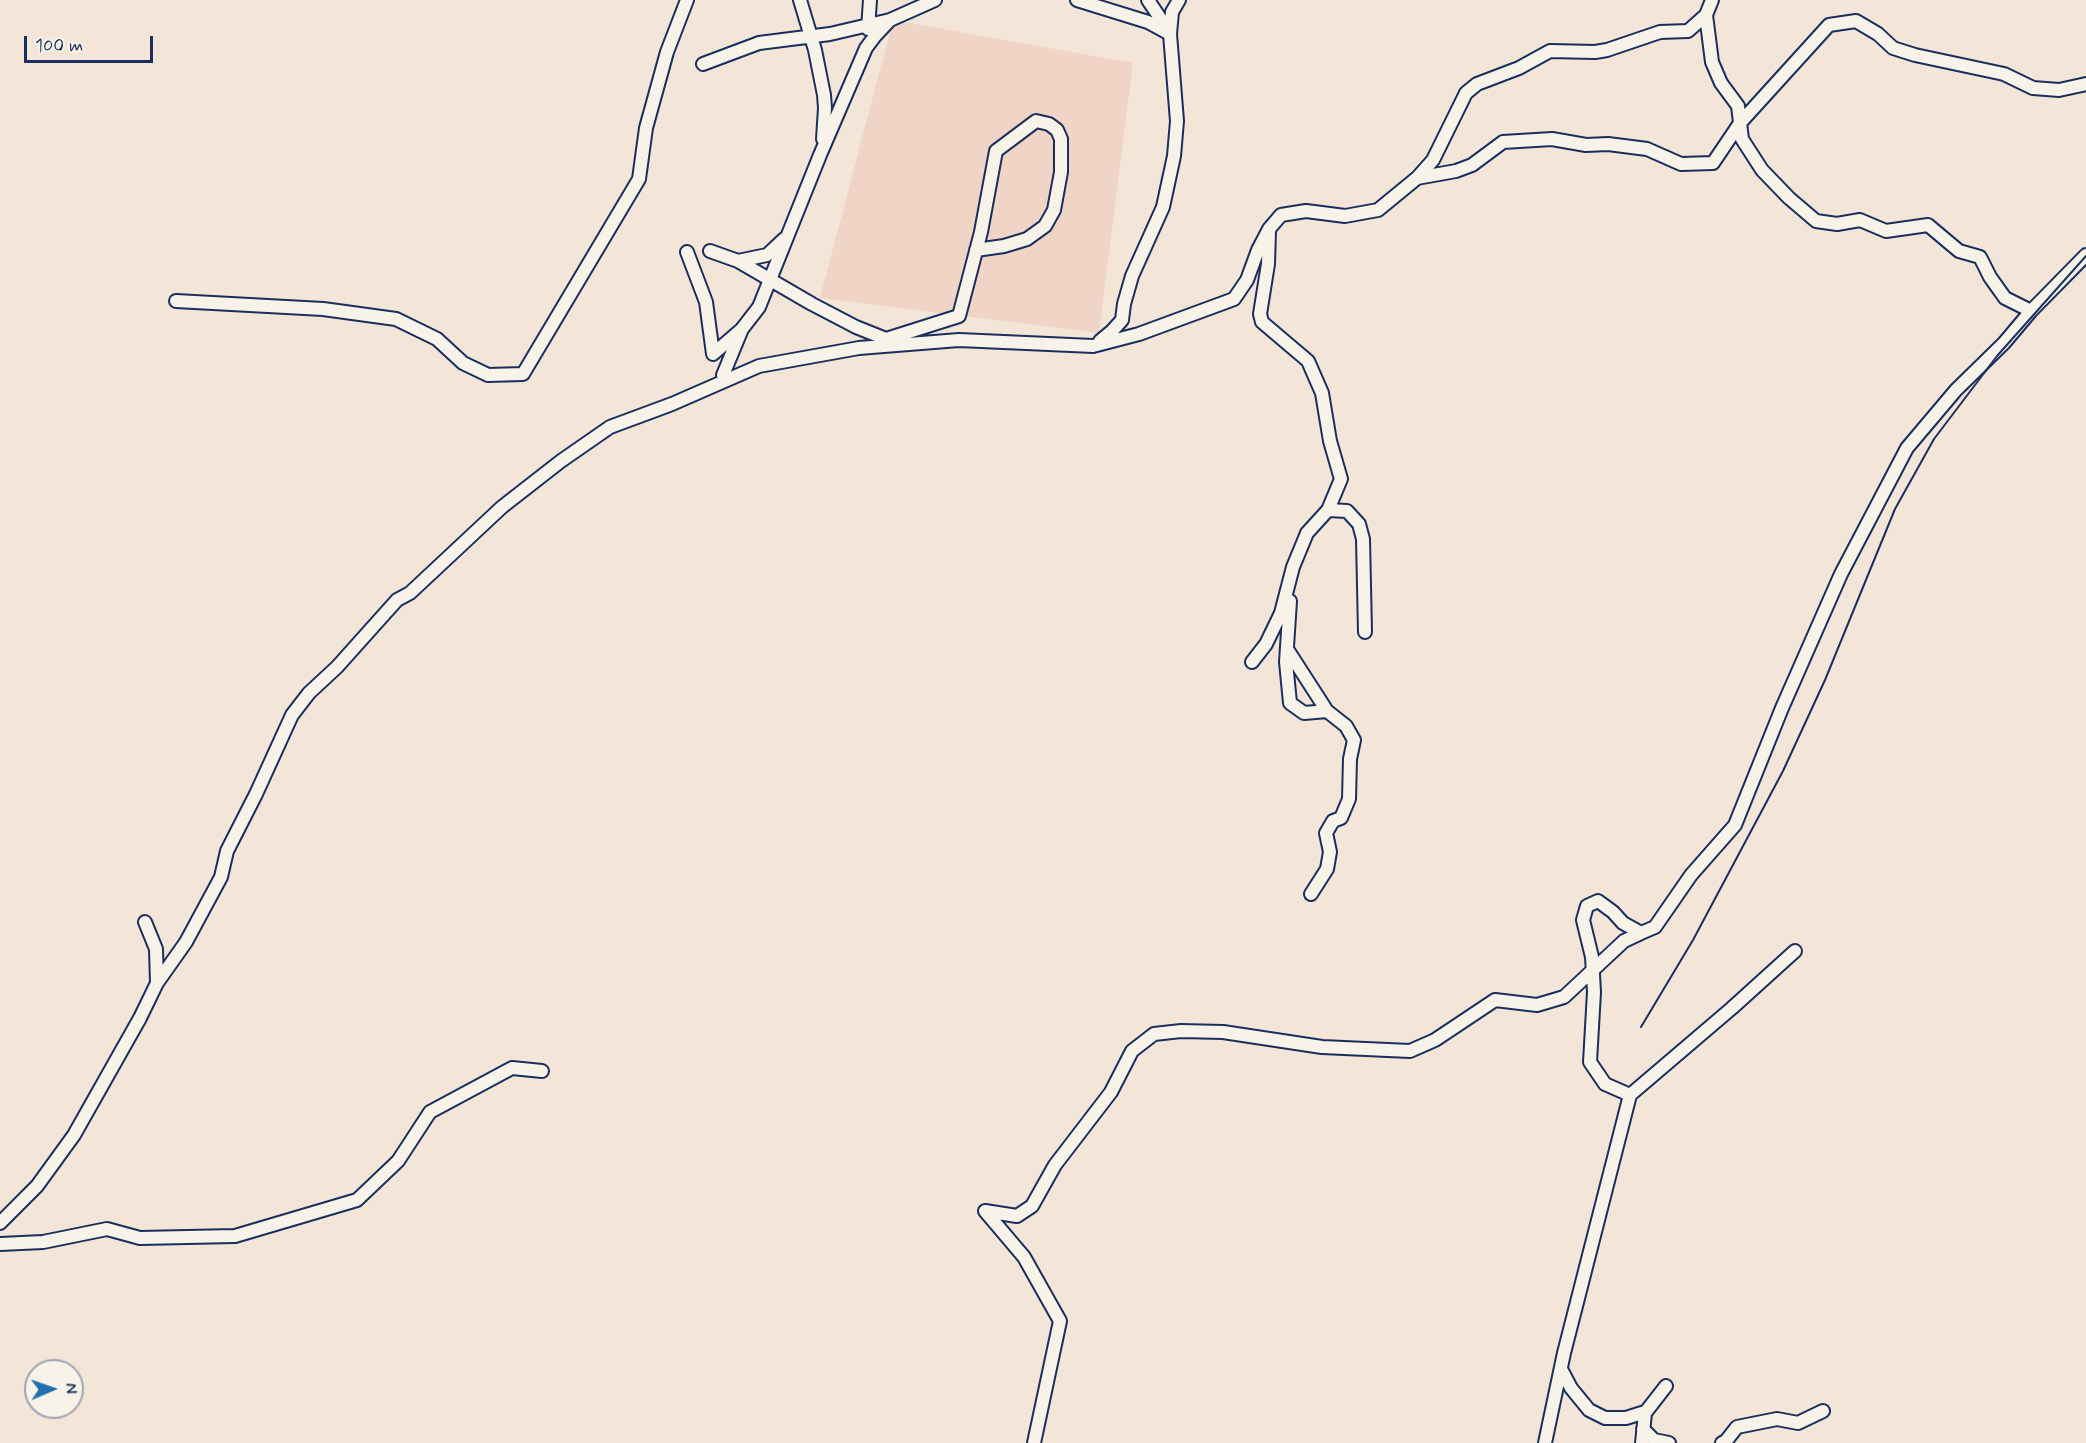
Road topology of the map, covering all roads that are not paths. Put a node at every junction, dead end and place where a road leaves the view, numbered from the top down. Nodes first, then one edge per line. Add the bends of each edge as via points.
1 (687, 0) edge
2 (800, 0) edge
3 (870, 0) edge
4 (935, 0) edge
5 (1077, 0) edge
6 (1148, 0) edge
7 (1179, 0) edge
8 (1712, 0) edge
9 (1706, 15) junction
10 (890, 20) junction
11 (869, 24) junction
12 (1170, 34) junction
13 (812, 37) junction
14 (866, 48) junction
15 (703, 64) dead end
16 (2086, 84) edge
17 (1740, 123) junction
18 (820, 155) junction
19 (1417, 178) junction
20 (1269, 230) junction
21 (790, 233) junction
22 (976, 250) junction
23 (710, 251) dead end
24 (687, 252) dead end
25 (2086, 255) edge
26 (738, 261) junction
27 (770, 281) junction
28 (176, 301) dead end
29 (2031, 311) junction
30 (742, 329) junction
31 (886, 339) junction
32 (1093, 346) junction
33 (859, 348) junction
34 (723, 375) dead end
35 (1328, 510) junction
36 (1294, 564) junction
37 (1365, 632) dead end
38 (1287, 649) junction
39 (1252, 662) dead end
40 (1327, 711) junction
41 (1311, 894) dead end
42 (145, 922) dead end
43 (1641, 933) junction
44 (1794, 951) dead end
45 (1593, 968) junction
46 (157, 983) junction
47 (542, 1071) dead end
48 (1629, 1095) junction
49 (0, 1223) edge
50 (0, 1244) edge
51 (1561, 1369) junction
52 (1666, 1386) dead end
53 (1823, 1411) dead end
54 (1646, 1412) junction
55 (1643, 1429) junction
56 (1034, 1443) edge
57 (1545, 1443) edge
58 (1642, 1443) edge
59 (1669, 1443) edge
60 (1722, 1443) edge

1 - 28 street via 667,52 646,128 639,178 523,374 488,375 463,363 437,339 396,319 323,309
2 - 13 street
3 - 11 street
4 - 10 street
5 - 12 street via 1148,21
6 - 12 street
7 - 12 street via 1172,12
8 - 9 street
9 - 17 street via 1712,62 1738,106
9 - 19 street via 1688,31 1660,32 1607,50 1550,51 1477,84 1466,93 1433,160
10 - 11 street
10 - 14 street
11 - 13 street
11 - 14 street
12 - 32 street via 1177,121 1163,207 1132,276 1122,320
13 - 15 street via 759,43
13 - 18 street via 825,108
14 - 18 street
16 - 17 street via 2059,90 2033,88 2004,74 1893,48 1856,21 1829,25
17 - 19 street via 1713,164 1681,164 1647,149 1608,144 1586,146 1552,139 1503,142 1472,165
17 - 29 street via 1742,139 1762,170 1816,221 1837,224 1860,220 1886,231 1928,225 1959,251 1980,257 2005,298
18 - 21 street
19 - 20 street via 1378,210 1345,216 1306,212 1281,215
20 - 32 street via 1234,299 1139,334
20 - 35 street via 1260,314 1262,322 1308,361 1322,393 1341,479
21 - 26 street via 767,255
21 - 27 street
22 - 22 street via 996,151 1036,121 1050,124 1061,139 1061,172 1054,210 1045,226 1027,239
22 - 31 street via 959,316
23 - 26 street
24 - 30 street via 706,302 713,354
25 - 29 street
26 - 27 street
27 - 30 street via 759,307
27 - 31 street
29 - 43 street via 1906,448 1841,574 1735,825 1691,875 1655,927
30 - 34 street
31 - 33 street
32 - 33 street via 959,340
33 - 46 street via 759,366 610,427 502,507 411,593 397,600 292,715 227,851 221,877 186,942
35 - 36 street via 1306,533
35 - 37 street via 1347,511 1359,524 1363,539
36 - 38 street
36 - 39 street via 1281,612 1266,644
38 - 40 street
38 - 40 street via 1290,703 1304,713
40 - 41 street via 1346,726 1354,740 1349,799 1341,818 1333,821 1326,833 1330,852 1327,869
42 - 46 street via 156,949
43 - 45 street via 1624,941
43 - 45 street via 1598,902 1587,906 1582,920
44 - 48 street
45 - 48 street via 1590,1062 1605,1084
45 - 56 street via 1564,997 1537,1005 1495,1000 1410,1051 1322,1047 1223,1032 1180,1031 1154,1034 1132,1051 1111,1092 1055,1165 1032,1206 1017,1216 985,1211 1024,1257 1060,1321
46 - 49 street via 74,1135 37,1186
47 - 50 street via 512,1068 430,1112 398,1161 357,1200 235,1236 140,1238 107,1229 43,1242
48 - 51 street
51 - 54 street via 1588,1410 1605,1418 1626,1418
51 - 57 street
52 - 54 street
53 - 60 street via 1798,1423 1777,1419 1737,1426
54 - 55 street
55 - 58 street
55 - 59 street via 1654,1440

